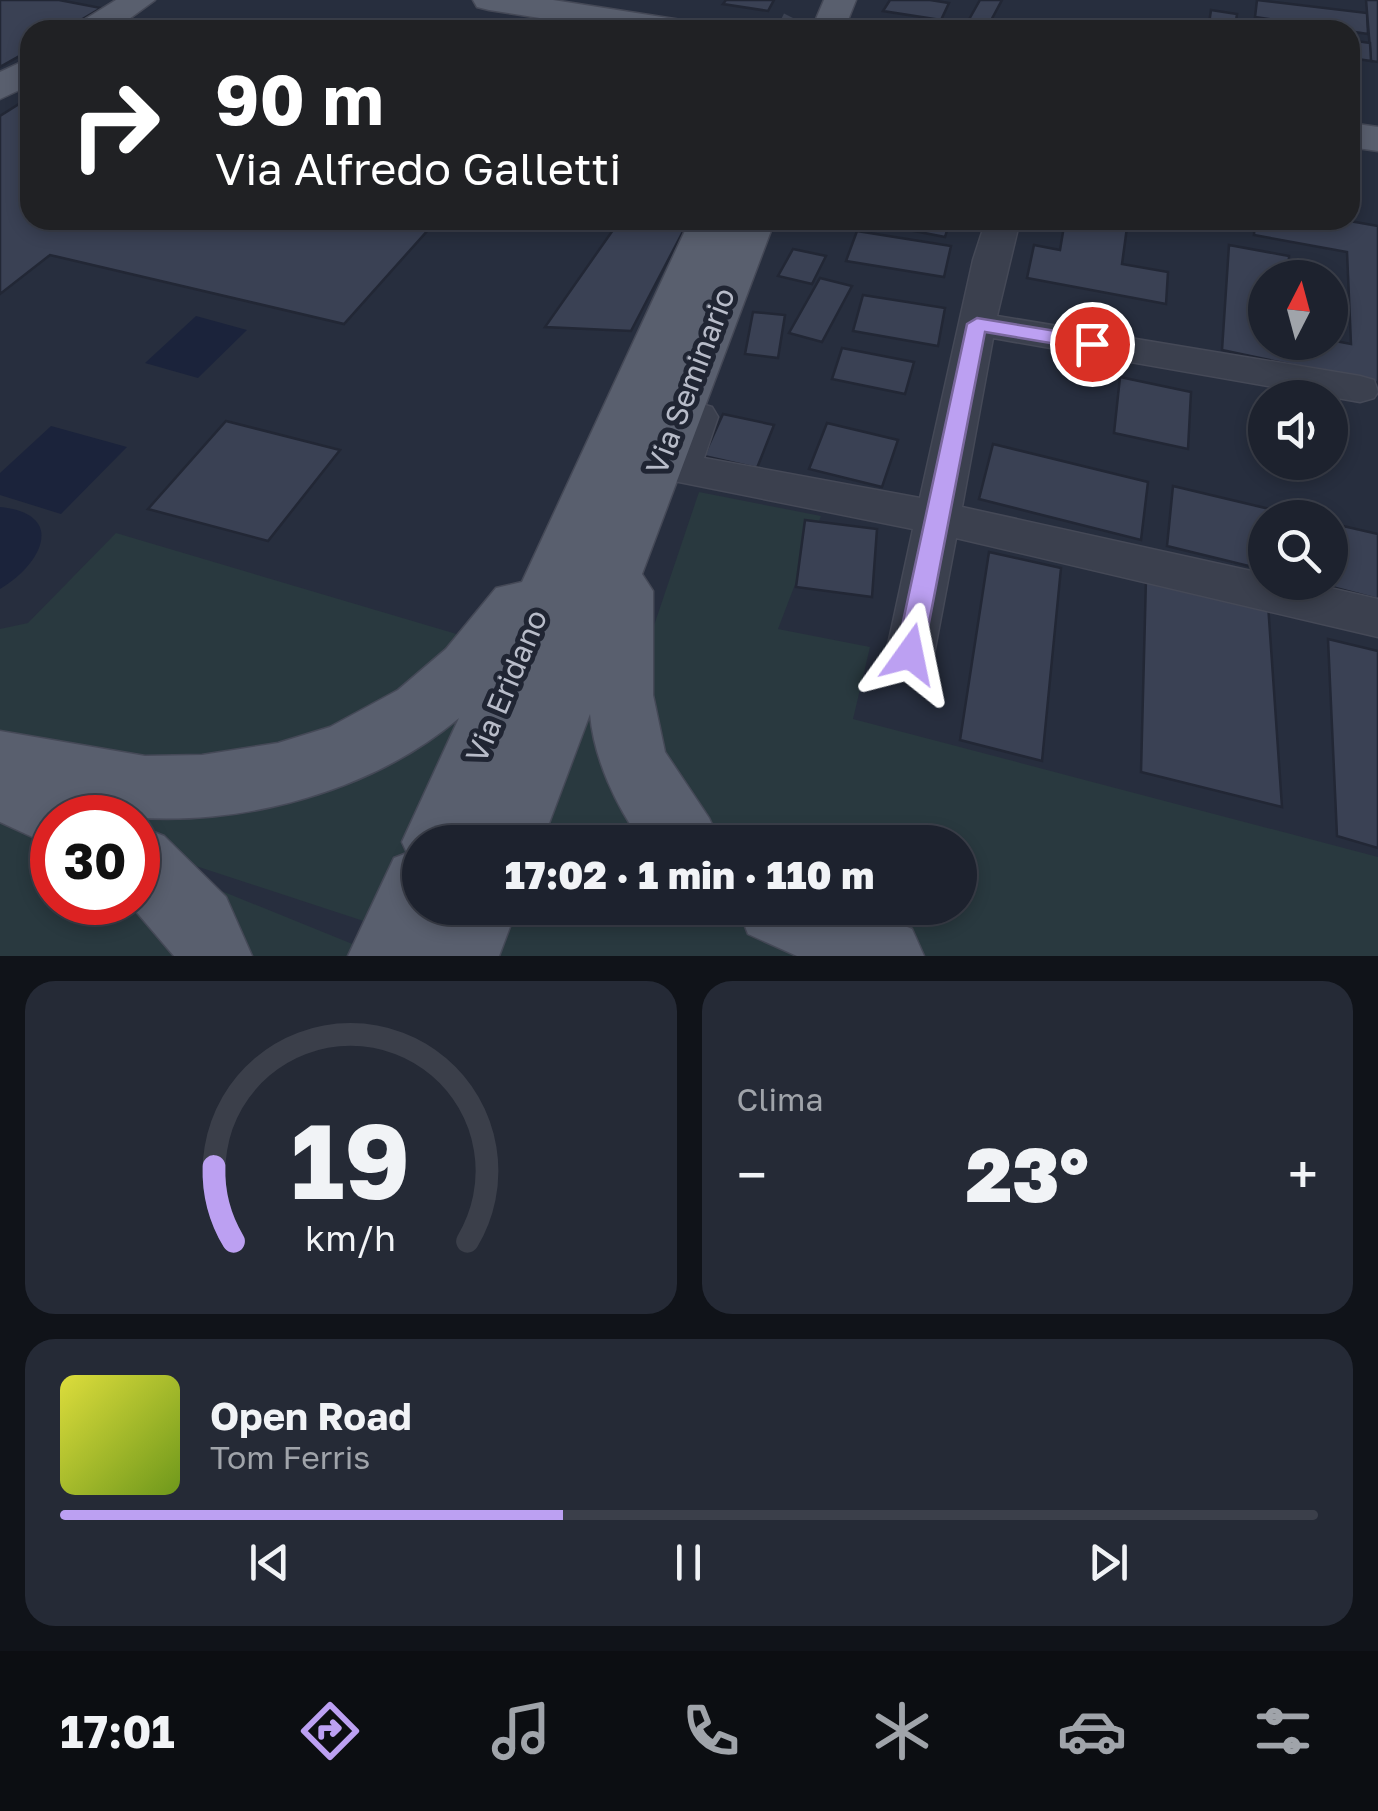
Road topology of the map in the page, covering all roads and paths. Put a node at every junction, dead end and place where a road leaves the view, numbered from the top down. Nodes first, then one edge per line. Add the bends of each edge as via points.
1 (139, 0) edge
2 (489, 0) edge
3 (107, 20) edge
4 (618, 20) edge
5 (708, 230) edge
6 (748, 230) edge
7 (765, 230) edge
8 (1000, 230) edge
9 (977, 324) junction
10 (1360, 390) dead end
11 (938, 518) junction
12 (600, 536) junction
13 (1378, 618) edge
14 (910, 654) dead end
15 (0, 761) edge
16 (0, 788) edge
17 (30, 802) edge
18 (447, 825) edge
19 (511, 825) edge
20 (670, 825) edge
21 (160, 884) edge
22 (402, 923) edge
23 (473, 925) edge
24 (814, 925) edge
25 (213, 956) edge
26 (387, 956) edge
27 (460, 956) edge
28 (885, 956) edge

1 - 3 main road
2 - 4 main road
5 - 12 main road, Via Seminario
6 - 12 main road, Via Seminario
7 - 11 street via 679,468
8 - 9 street
9 - 10 street
9 - 11 street
11 - 13 street
11 - 14 street
12 - 15 main road via 448,688 411,716 335,754 222,786 164,788 95,782
12 - 18 main road, Via Eridano
12 - 19 main road, Via Eridano
12 - 20 main road via 631,754
16 - 17 main road
21 - 25 main road via 199,924
22 - 26 main road
23 - 27 main road
24 - 28 main road

